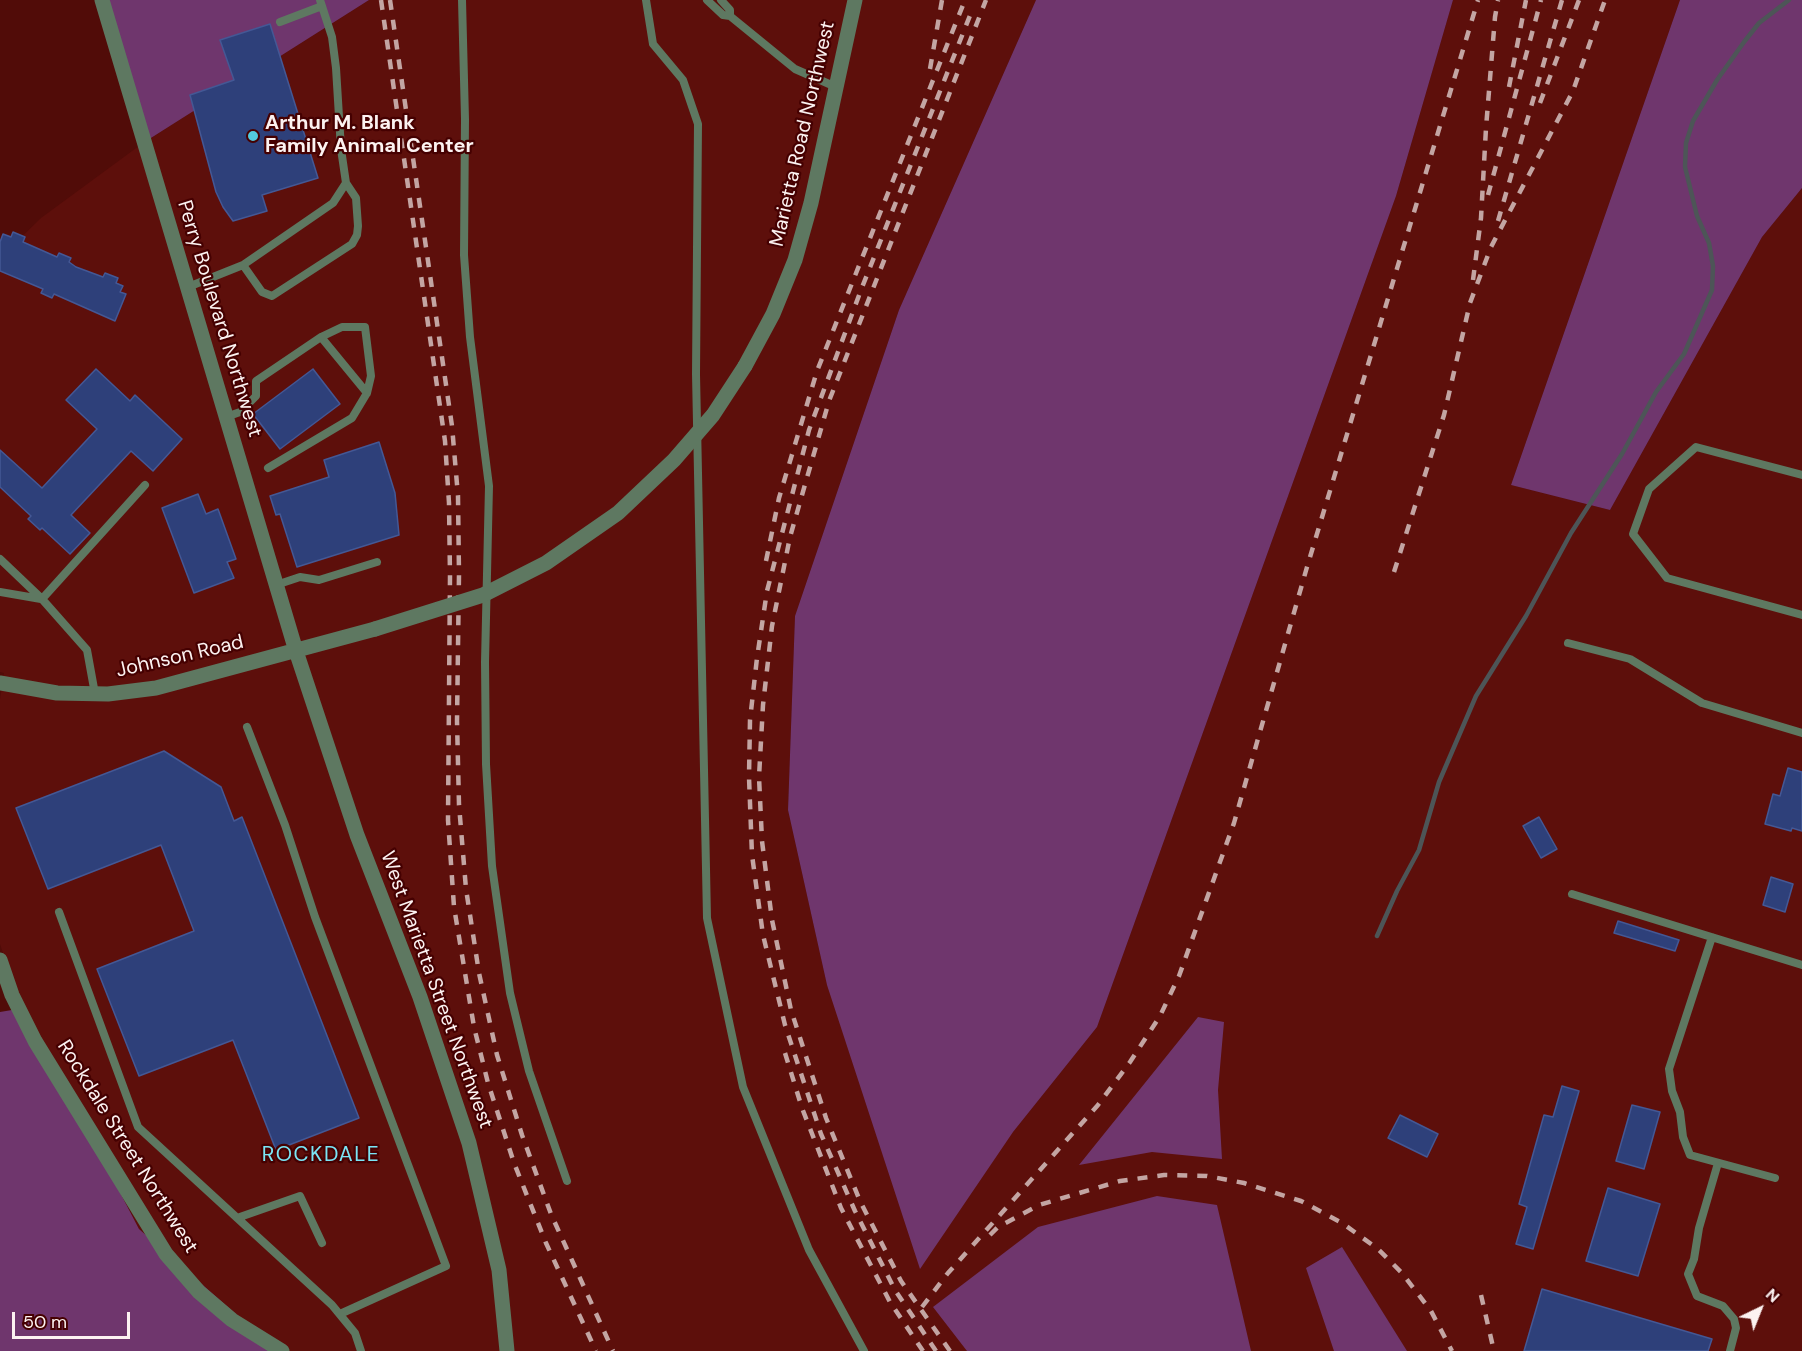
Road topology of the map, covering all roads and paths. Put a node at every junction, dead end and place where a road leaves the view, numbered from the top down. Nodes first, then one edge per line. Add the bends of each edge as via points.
1 (102, 0) edge
2 (462, 0) edge
3 (707, 0) edge
4 (721, 0) edge
5 (855, 0) edge
6 (647, 2) edge
7 (321, 3) edge
8 (730, 16) junction
9 (280, 22) dead end
10 (836, 87) junction
11 (346, 183) junction
12 (243, 265) junction
13 (188, 287) junction
14 (321, 337) junction
15 (367, 393) junction
16 (226, 417) junction
17 (268, 468) dead end
18 (1802, 475) edge
19 (145, 485) dead end
20 (0, 559) edge
21 (377, 562) dead end
22 (276, 585) junction
23 (0, 592) edge
24 (42, 599) junction
25 (1802, 615) edge
26 (1568, 643) dead end
27 (296, 651) junction
28 (0, 684) edge
29 (95, 694) junction
30 (247, 728) dead end
31 (1802, 733) edge
32 (1572, 894) dead end
33 (59, 912) dead end
34 (1712, 937) junction
35 (0, 960) edge
36 (1802, 965) edge
37 (1718, 1163) junction
38 (1775, 1178) dead end
39 (567, 1181) dead end
40 (237, 1218) junction
41 (322, 1243) dead end
42 (340, 1314) junction
43 (282, 1351) edge
44 (361, 1351) edge
45 (507, 1351) edge
46 (864, 1351) edge
47 (1730, 1351) edge

1 - 13 street, Perry Boulevard Northwest
2 - 39 lane via 464,255 489,486 485,696 492,866 510,993 530,1071
3 - 8 lane via 723,15
4 - 8 lane
5 - 10 street, Marietta Road Northwest
6 - 46 lane via 653,44 683,80 698,124 696,374 707,918 743,1087 809,1251
7 - 9 lane
7 - 11 lane via 332,37
8 - 10 lane via 795,69
10 - 27 street, Marietta Road Northwest, bridge via 811,203 795,260 773,314 713,415 674,460 618,513 546,563 483,595
11 - 12 lane via 333,203
11 - 12 lane via 356,198 358,226 352,244 272,296 262,292
12 - 13 lane
13 - 16 street, Perry Boulevard Northwest
14 - 15 lane
14 - 15 lane via 342,327 365,327 371,376
14 - 16 lane via 256,381 256,396 240,412
15 - 17 lane via 352,418
16 - 22 street, Perry Boulevard Northwest
18 - 25 lane via 1696,447 1649,489 1633,534 1666,578
19 - 24 lane
20 - 24 lane
21 - 22 lane via 319,580 300,577
22 - 27 street, Perry Boulevard Northwest
23 - 24 lane
24 - 29 lane via 87,650
26 - 31 lane via 1630,659 1702,703
27 - 29 street, Johnson Road via 156,688
27 - 45 street, West Marietta Street Northwest via 357,835 420,997 469,1143 499,1270
28 - 29 street, Johnson Road
30 - 42 lane via 446,1266
32 - 34 lane
33 - 40 lane via 138,1127
34 - 36 lane
34 - 37 lane via 1669,1069 1690,1155
35 - 43 street, Rockdale Street Northwest via 35,1041 166,1254 199,1292 232,1320
37 - 38 lane
37 - 47 lane via 1688,1274 1697,1296 1722,1306 1734,1319 1736,1328
40 - 41 lane via 300,1196
40 - 42 lane
42 - 44 lane via 355,1333

